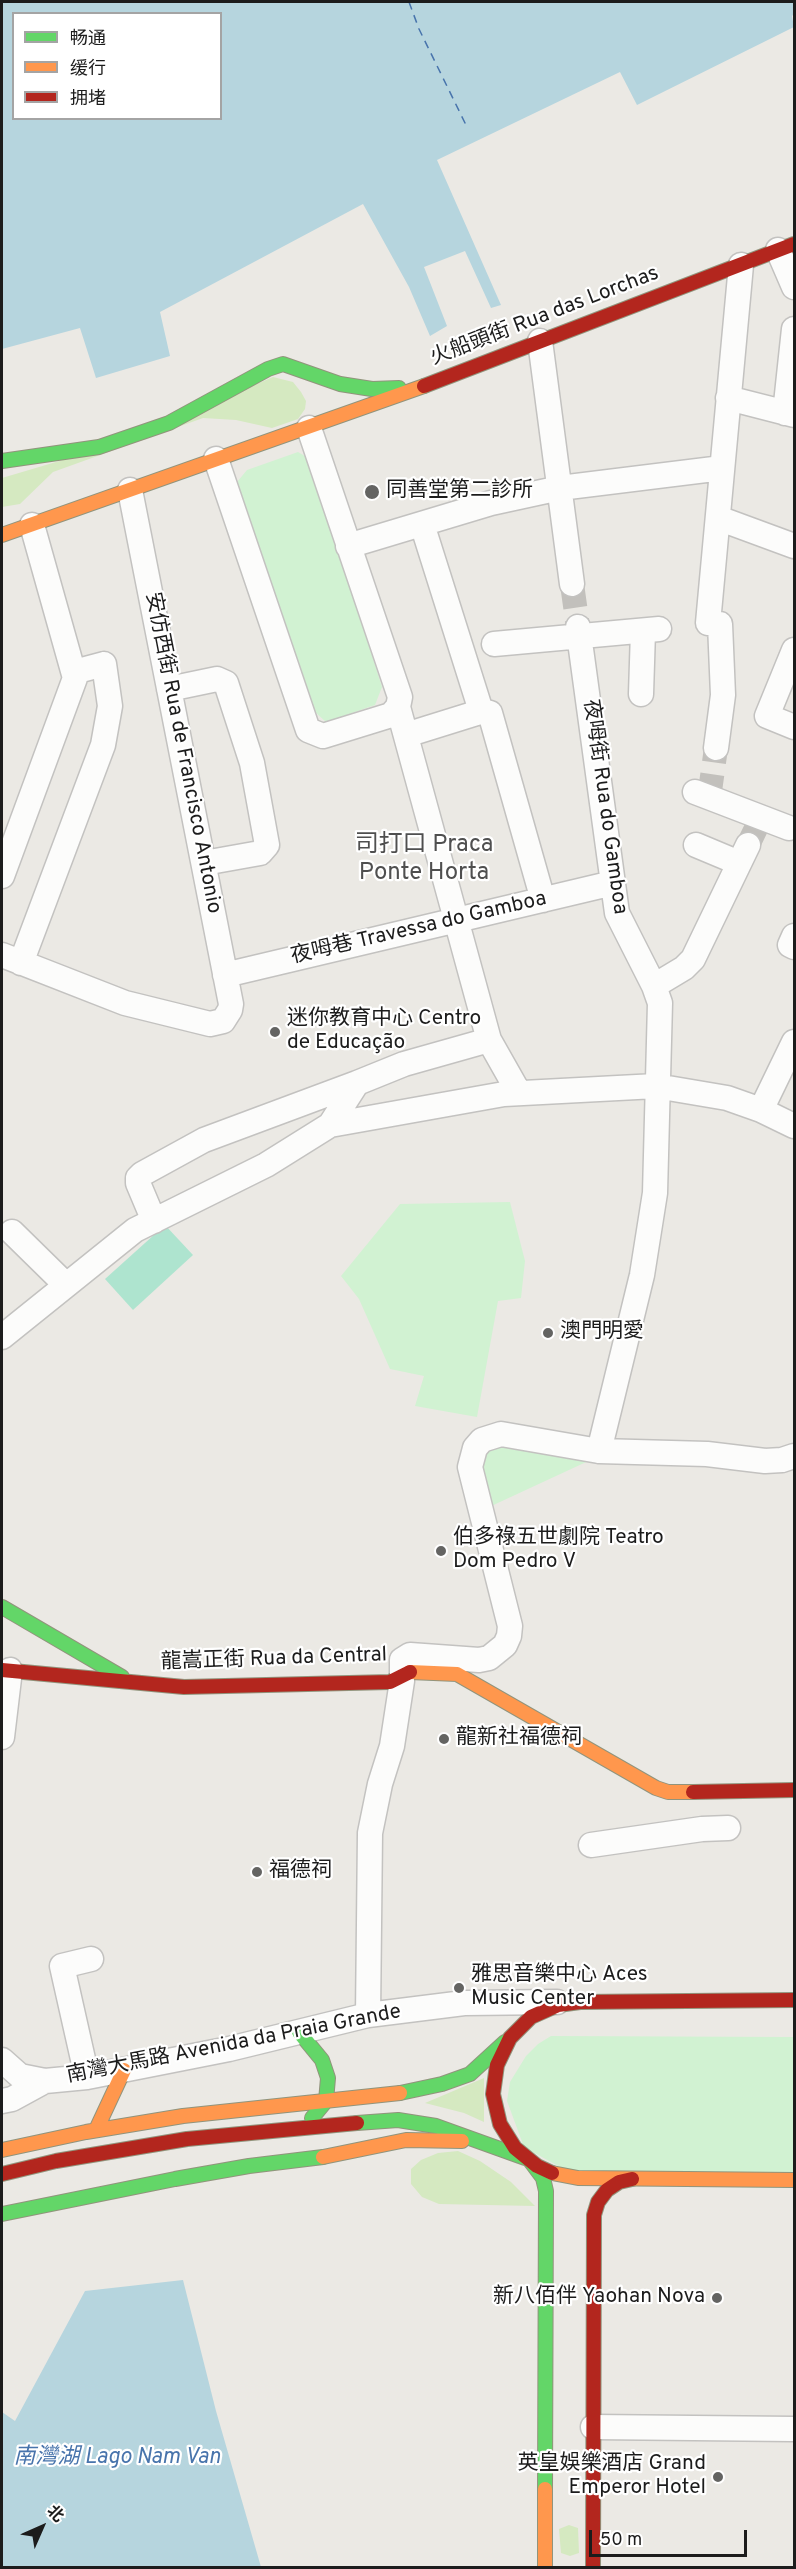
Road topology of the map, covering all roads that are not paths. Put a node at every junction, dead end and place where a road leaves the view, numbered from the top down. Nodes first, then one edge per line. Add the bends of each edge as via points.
1 (786, 247) edge
2 (741, 265) junction
3 (795, 287) edge
4 (795, 329) edge
5 (540, 341) junction
6 (304, 372) junction
7 (436, 382) junction
8 (316, 392) dead end
9 (729, 398) junction
10 (790, 414) edge
11 (312, 421) junction
12 (216, 459) junction
13 (2, 461) edge
14 (722, 468) junction
15 (560, 488) junction
16 (130, 490) junction
17 (718, 518) junction
18 (422, 524) junction
19 (32, 525) junction
20 (4, 534) edge
21 (348, 546) junction
22 (795, 546) edge
23 (572, 584) tunnel mouth
24 (579, 632) junction
25 (494, 644) dead end
26 (795, 650) edge
27 (74, 672) junction
28 (169, 689) junction
29 (641, 694) dead end
30 (398, 707) junction
31 (481, 711) junction
32 (795, 727) edge
33 (406, 735) junction
34 (716, 748) tunnel mouth
35 (695, 792) dead end
36 (789, 828) dead end
37 (696, 845) dead end
38 (204, 863) junction
39 (2, 876) edge
40 (613, 883) junction
41 (543, 900) junction
42 (456, 920) junction
43 (795, 936) edge
44 (795, 947) edge
45 (11, 959) edge
46 (225, 975) junction
47 (654, 986) junction
48 (489, 1040) junction
49 (795, 1042) edge
50 (357, 1083) junction
51 (656, 1086) junction
52 (519, 1093) junction
53 (761, 1110) junction
54 (330, 1125) junction
55 (795, 1126) edge
56 (154, 1221) junction
57 (12, 1232) dead end
58 (66, 1285) junction
59 (2, 1336) edge
60 (599, 1451) junction
61 (795, 1456) edge
62 (5, 1609) edge
63 (18, 1635) dead end
64 (10, 1665) edge
65 (401, 1676) junction
66 (132, 1682) junction
67 (2, 1737) edge
68 (795, 1790) edge
69 (688, 1792) junction
70 (728, 1828) dead end
71 (689, 1831) junction
72 (591, 1845) dead end
73 (91, 1959) dead end
74 (795, 2000) edge
75 (579, 2002) junction
76 (368, 2015) junction
77 (299, 2032) junction
78 (514, 2032) junction
79 (2, 2060) edge
80 (124, 2070) junction
81 (87, 2077) junction
82 (45, 2081) junction
83 (2, 2101) edge
84 (327, 2101) junction
85 (302, 2127) junction
86 (96, 2130) junction
87 (478, 2143) junction
88 (2, 2150) edge
89 (528, 2160) junction
90 (2, 2174) edge
91 (632, 2179) junction
92 (795, 2182) edge
93 (2, 2214) edge
94 (558, 2247) dead end
95 (581, 2247) dead end
96 (546, 2260) junction
97 (593, 2261) junction
98 (593, 2427) junction
99 (795, 2429) edge
100 (546, 2550) junction
101 (593, 2550) junction
102 (560, 2565) dead end
103 (578, 2565) dead end
104 (545, 2568) edge
105 (593, 2568) edge

1 - 2 main road, 火船頭街 Rua das Lorchas
1 - 3 street
2 - 5 main road, 火船頭街 Rua das Lorchas
2 - 9 street
4 - 10 street
5 - 7 main road, 火船頭街 Rua das Lorchas
5 - 15 street
6 - 7 main road via 372,389
6 - 8 main road
6 - 13 main road via 283,364 268,369 169,423 99,447
7 - 11 main road, 火船頭街 Rua das Lorchas
9 - 10 street
9 - 14 street
11 - 12 main road, 火船頭街 Rua das Lorchas
11 - 21 street
12 - 16 main road, 火船頭街 Rua das Lorchas
12 - 30 street via 308,730 323,736 391,715
14 - 15 street
14 - 17 street
15 - 18 street
15 - 23 street
16 - 19 main road, 火船頭街 Rua das Lorchas
16 - 28 street, 安仿西街 Rua de Francisco Antonio
17 - 22 street
17 - 34 street via 708,623 720,624 723,695
18 - 21 street
18 - 31 street
19 - 20 main road, 火船頭街 Rua das Lorchas
19 - 27 street
21 - 30 street via 400,697
24 - 25 street
24 - 29 street via 651,630
24 - 40 street, 夜呣街 Rua do Gamboa
26 - 32 street via 767,716
27 - 39 street
27 - 45 street via 104,664 110,706 103,745
28 - 38 street, 安仿西街 Rua de Francisco Antonio
28 - 38 street via 217,679 226,683 252,763 267,845 260,853
30 - 33 street
31 - 33 street
31 - 41 street via 492,715
33 - 42 street
35 - 36 street
37 - 47 street via 744,854 693,959
38 - 46 street, 安仿西街 Rua de Francisco Antonio
40 - 41 street, 夜呣巷 Travessa do Gamboa
40 - 47 street, 夜呣街 Rua do Gamboa via 619,921
41 - 42 street, 夜呣巷 Travessa do Gamboa
42 - 46 street, 夜呣巷 Travessa do Gamboa
42 - 48 street
43 - 44 street via 790,945
45 - 46 street, 安仿西街 Rua de Francisco Antonio via 125,1003 210,1024 223,1021 231,1004
47 - 51 street, 夜呣街 Rua do Gamboa via 660,1003
48 - 50 street via 404,1064
48 - 52 street
49 - 53 street
50 - 54 street
50 - 56 street via 204,1140 142,1174 138,1183
51 - 52 street
51 - 53 street via 727,1098
51 - 60 street, 夜呣街 Rua do Gamboa via 656,1193 642,1275
52 - 54 street
53 - 55 street
54 - 56 street via 266,1164
56 - 58 street via 135,1230
57 - 58 street
58 - 59 street
60 - 61 street via 707,1454 765,1461
60 - 65 street via 501,1434 482,1440 475,1448 470,1467 510,1626 505,1646 479,1660 410,1655 402,1660
62 - 63 main road
62 - 66 main road
64 - 66 main road, 龍嵩正街 Rua da Central
64 - 67 street
65 - 66 main road, 龍嵩正街 Rua da Central via 390,1682 195,1687
65 - 69 main road, 龍嵩正街 Rua da Central via 412,1671 457,1674 656,1788
65 - 76 street via 392,1746 370,1833
68 - 69 main road, 龍嵩正街 Rua da Central
69 - 71 street
70 - 71 street
71 - 72 street
73 - 81 street via 62,1966
74 - 75 main road, 南灣大馬路 Avenida da Praia Grande
75 - 76 street, 南灣大馬路 Avenida da Praia Grande via 464,2003
75 - 78 main road via 543,2010
76 - 77 street, 南灣大馬路 Avenida da Praia Grande
77 - 80 street, 南灣大馬路 Avenida da Praia Grande
77 - 84 main road via 321,2060 328,2078
78 - 84 main road via 470,2074 414,2091
78 - 89 main road via 496,2065 493,2094 503,2130
79 - 82 street via 20,2076
80 - 81 street, 南灣大馬路 Avenida da Praia Grande
80 - 86 main road
81 - 82 street, 南灣大馬路 Avenida da Praia Grande
82 - 83 street, 南灣大馬路 Avenida da Praia Grande
84 - 85 main road
84 - 86 main road via 230,2110
85 - 87 main road via 398,2120 436,2126
85 - 90 main road via 187,2139
86 - 88 main road
87 - 89 main road
87 - 93 main road via 406,2140 336,2155 207,2173
89 - 91 main road via 571,2178
89 - 96 main road via 543,2178 546,2191
91 - 92 main road
91 - 97 main road via 612,2186 598,2202
94 - 96 main road
95 - 97 main road
96 - 100 main road
97 - 98 main road
98 - 99 street
98 - 101 main road
100 - 102 main road
100 - 104 main road
101 - 103 main road
101 - 105 main road

